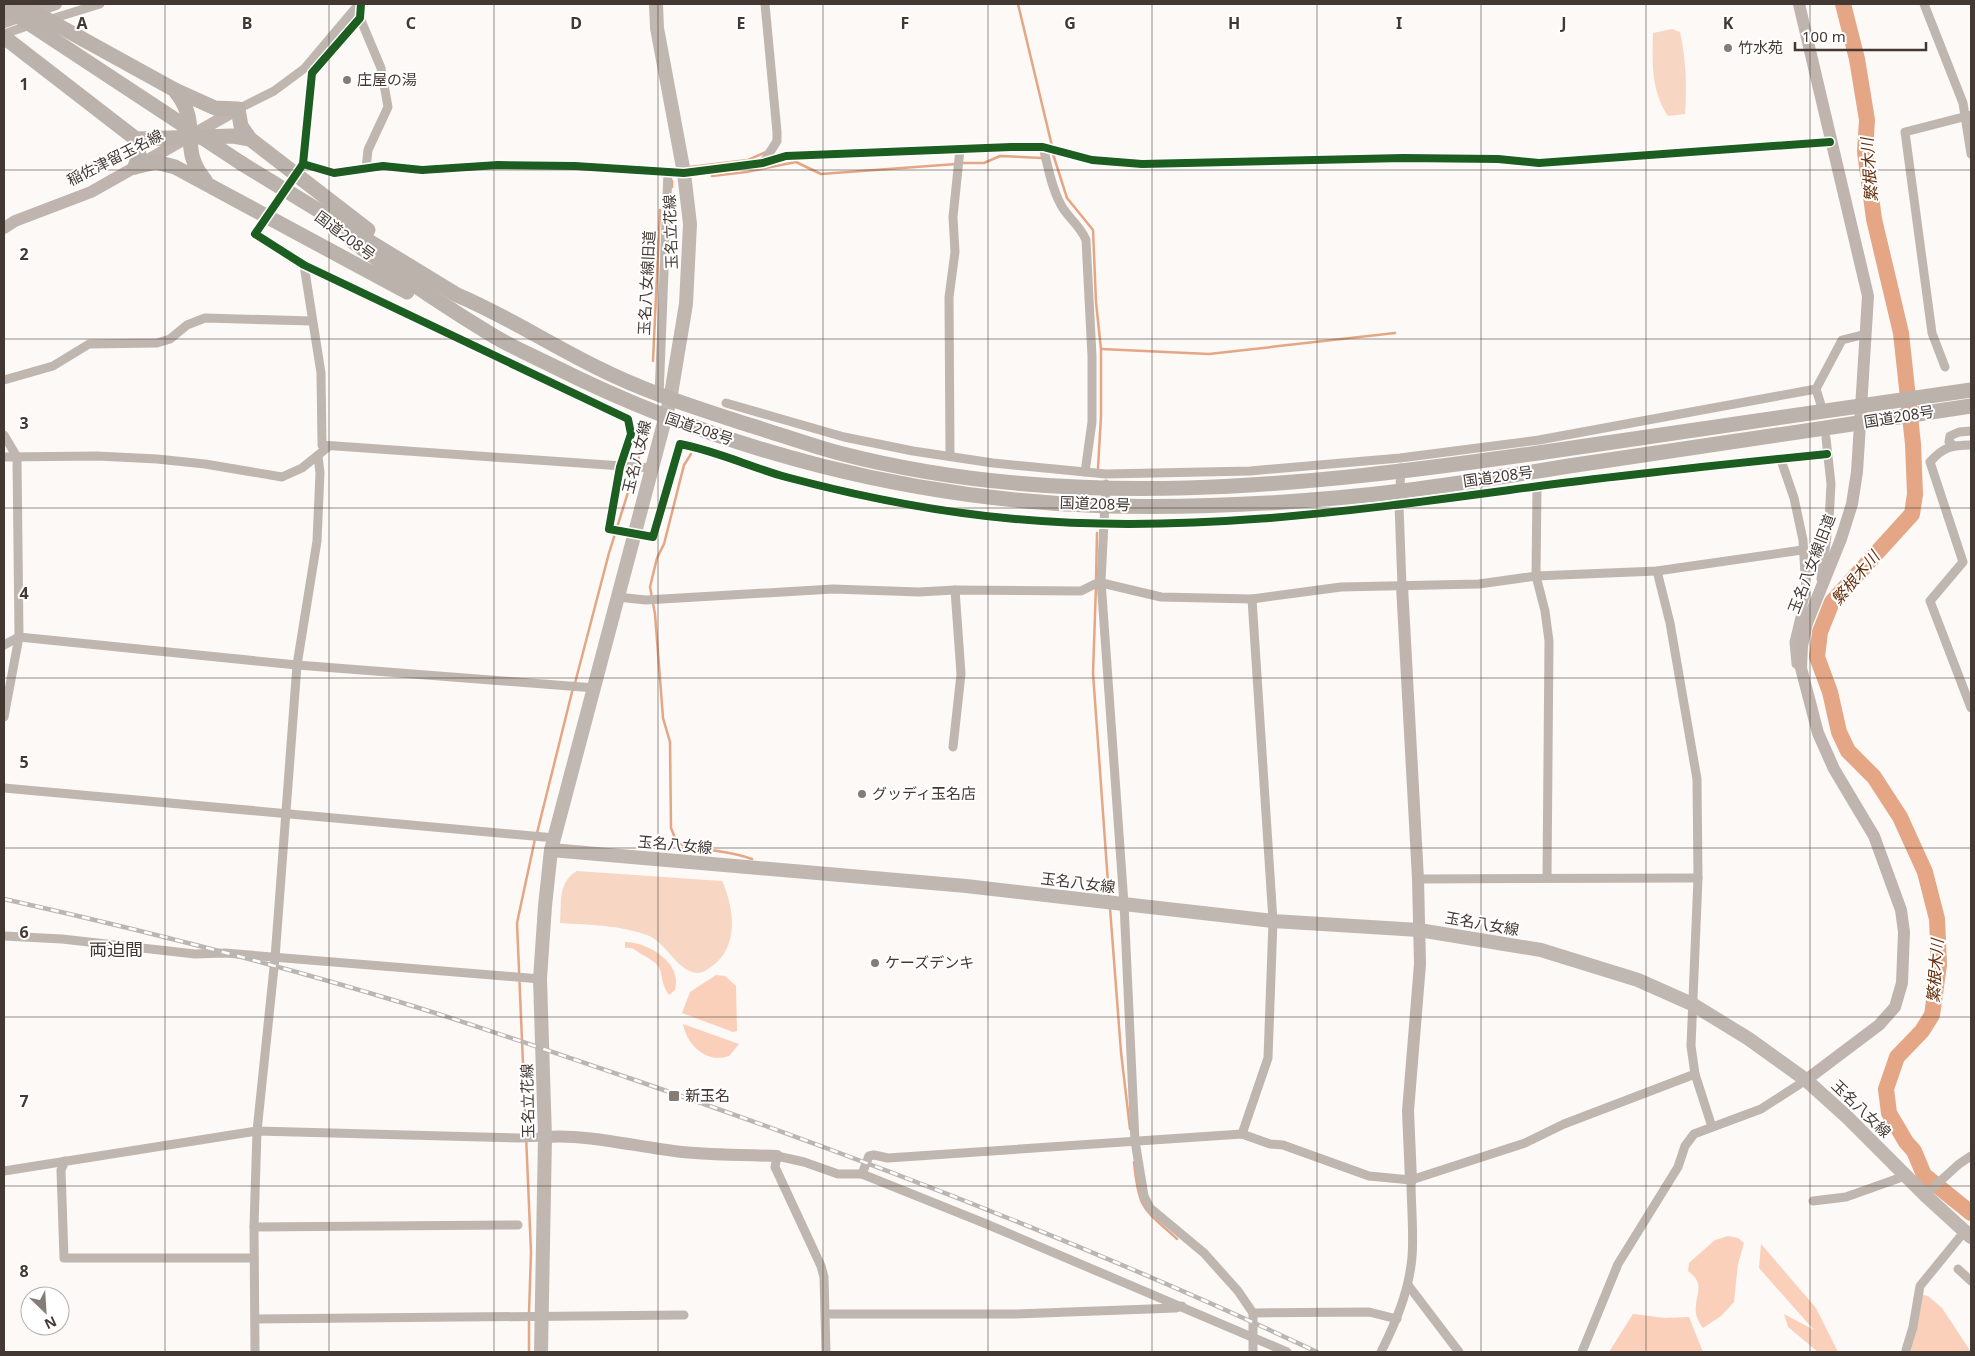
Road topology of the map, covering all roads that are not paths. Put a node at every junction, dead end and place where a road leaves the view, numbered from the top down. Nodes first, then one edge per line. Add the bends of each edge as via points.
1 (19, 4) edge
2 (56, 4) edge
3 (100, 4) edge
4 (360, 4) edge
5 (656, 4) edge
6 (765, 4) edge
7 (1799, 4) edge
8 (1924, 4) edge
9 (4, 7) edge
10 (360, 18) junction
11 (4, 22) edge
12 (4, 36) edge
13 (175, 90) junction
14 (238, 109) junction
15 (1969, 116) edge
16 (131, 136) junction
17 (190, 138) junction
18 (250, 139) junction
19 (1830, 142) junction
20 (1045, 148) junction
21 (960, 149) junction
22 (1971, 154) edge
23 (763, 163) junction
24 (135, 167) junction
25 (366, 168) junction
26 (668, 172) junction
27 (684, 173) junction
28 (211, 186) junction
29 (287, 192) junction
30 (4, 228) edge
31 (255, 234) dead end
32 (304, 265) junction
33 (487, 308) junction
34 (312, 321) junction
35 (1866, 334) junction
36 (493, 336) junction
37 (1945, 367) dead end
38 (4, 380) edge
39 (1816, 389) junction
40 (1971, 390) edge
41 (664, 398) junction
42 (726, 403) dead end
43 (1821, 405) dead end
44 (1866, 405) junction
45 (1971, 406) edge
46 (664, 418) junction
47 (1858, 424) junction
48 (1971, 431) edge
49 (4, 435) edge
50 (1826, 438) dead end
51 (1953, 445) junction
52 (1971, 445) edge
53 (328, 447) junction
54 (1827, 454) junction
55 (950, 455) junction
56 (318, 456) junction
57 (4, 457) edge
58 (17, 457) junction
59 (1781, 460) junction
60 (1401, 465) junction
61 (620, 467) junction
62 (651, 468) junction
63 (1085, 472) junction
64 (1106, 482) junction
65 (1537, 487) junction
66 (1400, 498) junction
67 (1106, 506) junction
68 (1104, 522) junction
69 (634, 534) junction
70 (1802, 550) junction
71 (1657, 571) junction
72 (1536, 576) junction
73 (1102, 583) junction
74 (1402, 586) junction
75 (955, 590) junction
76 (1819, 591) junction
77 (617, 597) junction
78 (1252, 599) junction
79 (19, 637) junction
80 (4, 645) edge
81 (297, 665) junction
82 (1801, 668) junction
83 (595, 688) junction
84 (1971, 708) edge
85 (4, 717) edge
86 (953, 747) dead end
87 (4, 788) edge
88 (286, 813) junction
89 (549, 842) junction
90 (1547, 878) junction
91 (1698, 878) junction
92 (1418, 879) junction
93 (1124, 904) junction
94 (1273, 920) junction
95 (1419, 930) junction
96 (4, 936) edge
97 (275, 958) junction
98 (540, 979) junction
99 (1692, 1004) junction
100 (1695, 1074) junction
101 (1806, 1080) junction
102 (1712, 1127) junction
103 (257, 1131) junction
104 (1242, 1134) junction
105 (538, 1137) junction
106 (1135, 1141) junction
107 (778, 1156) junction
108 (1967, 1160) edge
109 (65, 1161) junction
110 (4, 1171) edge
111 (862, 1174) junction
112 (1905, 1176) junction
113 (1410, 1180) junction
114 (1928, 1192) junction
115 (1813, 1201) dead end
116 (518, 1225) dead end
117 (254, 1227) junction
118 (1968, 1235) edge
119 (254, 1258) junction
120 (1958, 1270) dead end
121 (1971, 1281) edge
122 (1408, 1285) junction
123 (1182, 1306) junction
124 (1253, 1313) junction
125 (826, 1314) junction
126 (684, 1315) dead end
127 (541, 1318) junction
128 (255, 1319) junction
129 (1396, 1319) junction
130 (1253, 1337) junction
131 (1906, 1350) dead end
132 (255, 1352) edge
133 (541, 1352) edge
134 (826, 1352) edge
135 (1253, 1352) edge
136 (1287, 1352) edge
137 (1381, 1352) edge
138 (1459, 1352) edge
139 (1582, 1352) edge

1 - 13 highway, bridge
2 - 11 street
3 - 12 street
4 - 10 street
4 - 14 street via 305,68 274,91
5 - 27 main road, 玉名立花線 via 657,28
6 - 23 street via 777,132 776,141
7 - 19 street, 玉名八女線旧道
8 - 15 street
9 - 29 highway, 国道208号, bridge
10 - 25 street via 381,68 388,108 368,150
10 - 25 street via 312,73 303,164 334,172
12 - 16 highway
13 - 14 highway via 215,108
13 - 17 highway via 189,112
14 - 17 street, 稲佐津留玉名線
14 - 18 highway via 241,126
15 - 22 street
15 - 37 street via 1905,132 1932,332
16 - 17 highway
16 - 24 highway via 139,155
17 - 18 highway via 233,136
17 - 24 street, 稲佐津留玉名線
17 - 28 highway via 190,154 195,168
18 - 33 highway via 358,223
19 - 20 street via 1539,163 1498,158 1403,158 1142,164 1092,160
19 - 35 street, 玉名八女線旧道 via 1864,274 1868,296
20 - 21 street
20 - 63 street via 1054,191 1086,240 1092,422
21 - 23 street via 786,156
21 - 55 street via 950,297
23 - 27 street
24 - 28 highway via 156,162 175,167
24 - 30 street, 稲佐津留玉名線 via 91,192
25 - 26 street via 396,166 422,170 498,165 574,166
26 - 27 street
26 - 41 street, 玉名八女線旧道
27 - 41 main road, 玉名立花線 via 690,224 689,280
28 - 36 highway
29 - 33 highway, 国道208号 via 457,295
29 - 36 highway, 国道208号 via 398,275
31 - 32 street
32 - 34 street
32 - 61 street via 628,419 631,434
33 - 41 highway, 国道208号 via 595,367
34 - 38 street via 205,318 187,325 170,339 157,343 89,344 54,366
34 - 53 street via 320,373 322,445
35 - 39 street via 1842,340
35 - 44 street, 玉名八女線旧道
36 - 46 highway, 国道208号
39 - 43 street
39 - 60 street
40 - 44 highway, 国道208号
41 - 46 main road, 玉名八女線
41 - 64 highway, 国道208号 via 839,452 905,467 1007,483
42 - 55 street via 844,437
44 - 47 street, 玉名八女線旧道
44 - 60 highway, 国道208号
45 - 47 highway, 国道208号
46 - 62 main road, 玉名八女線
46 - 67 highway, 国道208号 via 788,458 902,484 1005,499
47 - 66 highway, 国道208号
47 - 76 street, 玉名八女線旧道 via 1852,504
48 - 51 street via 1950,436 1949,442
49 - 58 street
50 - 54 street
51 - 52 street
51 - 84 street via 1940,451 1930,462 1963,562 1930,601
53 - 56 street
53 - 61 street
54 - 59 street
54 - 76 street via 1831,484 1829,521
55 - 63 street via 993,463
56 - 58 street via 282,478 157,459
56 - 81 street via 317,541
57 - 58 street
58 - 79 street
59 - 65 street
59 - 70 street via 1794,498 1803,540
60 - 64 highway, 国道208号 via 1203,489
60 - 66 street
61 - 62 street
61 - 69 street via 609,529
62 - 69 main road, 玉名八女線
63 - 64 street
64 - 67 street
65 - 66 street
65 - 72 street
66 - 67 highway, 国道208号
66 - 68 street via 1229,522
66 - 74 street
67 - 68 street
68 - 69 street via 1016,519 907,505 783,476 707,449 680,444 652,537
68 - 73 street
69 - 77 main road, 玉名八女線
70 - 71 street
70 - 82 street via 1806,592 1794,642 1796,664
71 - 72 street
71 - 91 street via 1670,623 1697,779
72 - 74 street via 1479,584
72 - 90 street via 1549,641
73 - 75 street via 1081,591
73 - 78 street via 1161,597
73 - 93 street
74 - 78 street via 1341,587
74 - 92 street
75 - 77 street via 833,589 646,600
75 - 86 street via 961,674
76 - 82 street, 玉名八女線旧道 via 1807,623
77 - 83 main road, 玉名八女線
78 - 94 street
79 - 80 street
79 - 81 street
79 - 85 street
81 - 83 street
81 - 88 street
82 - 101 street, 玉名八女線旧道 via 1818,733 1834,769 1874,836 1901,910 1904,932 1902,983 1895,1007 1879,1025
83 - 89 main road, 玉名八女線
87 - 88 street
88 - 89 street via 530,836
88 - 97 street
89 - 93 main road, 玉名八女線
89 - 98 main road, 玉名立花線
90 - 91 street
90 - 92 street
91 - 99 street
92 - 95 street
93 - 94 main road, 玉名八女線
93 - 106 street
94 - 95 main road, 玉名八女線
94 - 104 street via 1268,1058
95 - 99 main road, 玉名八女線 via 1540,950 1638,980
95 - 113 street via 1419,973 1408,1111
96 - 97 street
97 - 98 street
97 - 103 street
98 - 105 main road, 玉名立花線
99 - 100 street via 1691,1046
99 - 101 main road, 玉名八女線
100 - 102 street
100 - 113 street via 1564,1124 1525,1143
101 - 102 street via 1761,1109
101 - 112 main road, 玉名八女線
102 - 139 street via 1694,1134 1685,1146 1678,1167 1618,1264
103 - 105 street
103 - 109 street
103 - 117 street
104 - 106 street via 1190,1140
104 - 113 street via 1369,1176
105 - 107 street via 606,1140 681,1152
105 - 127 main road, 玉名立花線
106 - 111 street via 888,1158 874,1155 869,1156
106 - 124 street via 1144,1196 1150,1208 1204,1254 1238,1291
107 - 111 street via 838,1174
107 - 125 street via 775,1167 821,1266
108 - 114 street
109 - 110 street
109 - 119 street via 61,1170 64,1258
111 - 123 street
112 - 114 main road, 玉名八女線
112 - 115 street via 1846,1197
113 - 122 street via 1412,1257
114 - 118 main road, 玉名八女線
116 - 117 street
117 - 119 street
118 - 131 street via 1920,1286
119 - 128 street
120 - 121 street
122 - 129 street
122 - 138 street
123 - 125 street via 1015,1314
123 - 130 street
124 - 129 street via 1369,1312
124 - 130 street
125 - 134 street
126 - 127 street
127 - 128 street
127 - 133 main road, 玉名立花線
128 - 132 street
129 - 137 street
130 - 135 street
130 - 136 street

